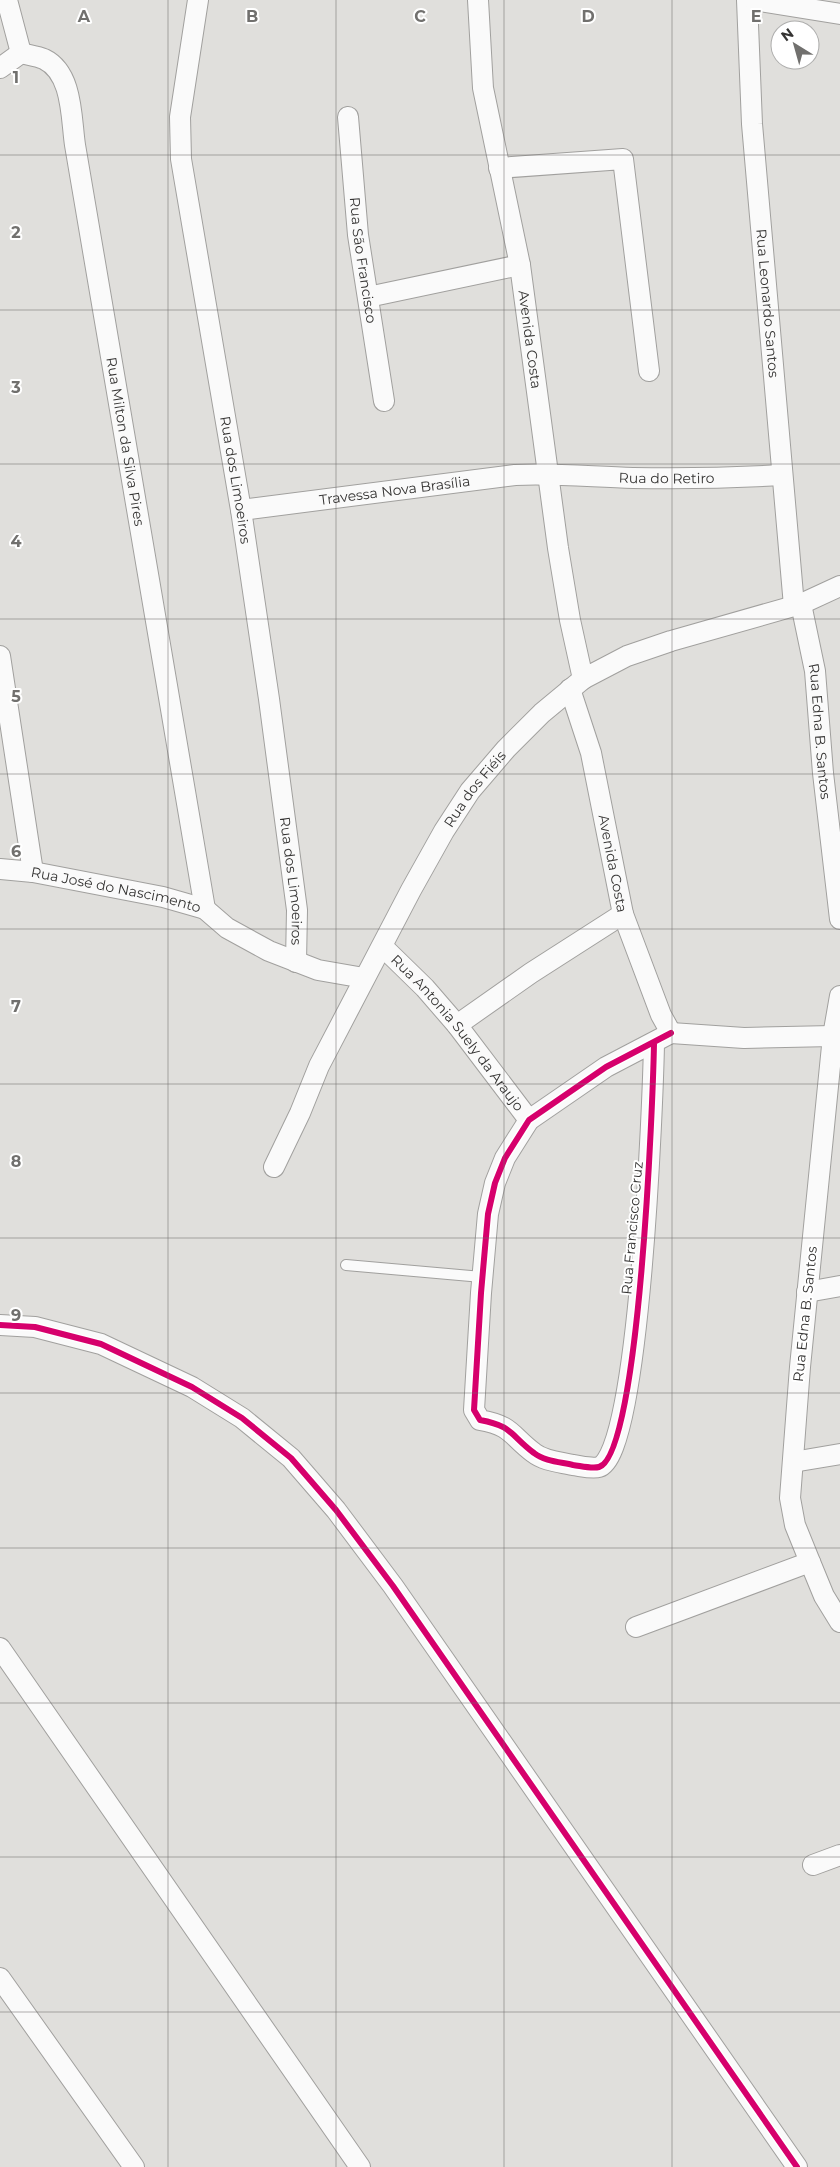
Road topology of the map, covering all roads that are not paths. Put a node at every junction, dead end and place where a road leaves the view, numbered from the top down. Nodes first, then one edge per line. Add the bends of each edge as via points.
1 (7, 0) edge
2 (198, 0) edge
3 (478, 0) edge
4 (748, 0) edge
5 (754, 0) edge
6 (840, 14) edge
7 (21, 53) junction
8 (0, 68) edge
9 (348, 117) dead end
10 (499, 168) junction
11 (520, 265) junction
12 (368, 297) junction
13 (649, 371) dead end
14 (384, 401) dead end
15 (550, 473) junction
16 (782, 475) junction
17 (241, 510) junction
18 (840, 586) edge
19 (798, 605) junction
20 (0, 656) edge
21 (577, 684) junction
22 (0, 869) edge
23 (33, 872) junction
24 (205, 909) junction
25 (623, 914) junction
26 (840, 919) edge
27 (383, 947) junction
28 (296, 962) junction
29 (364, 978) junction
30 (840, 996) edge
31 (457, 1025) junction
32 (671, 1033) junction
33 (833, 1036) junction
34 (654, 1044) junction
35 (529, 1120) junction
36 (832, 1134) edge
37 (274, 1167) dead end
38 (346, 1265) dead end
39 (482, 1277) junction
40 (840, 1286) edge
41 (808, 1292) junction
42 (0, 1325) edge
43 (840, 1454) edge
44 (793, 1462) junction
45 (810, 1562) junction
46 (840, 1622) edge
47 (636, 1627) dead end
48 (0, 1648) edge
49 (840, 1854) edge
50 (813, 1865) dead end
51 (0, 1978) edge
52 (134, 2167) edge
53 (360, 2167) edge
54 (797, 2167) edge

1 - 7 street
2 - 17 street, Rua dos Limoeiros via 180,118 181,158
3 - 10 street, Avenida Costa via 482,88
4 - 16 street, Rua Leonardo Santos via 752,124
5 - 6 street
7 - 8 street
7 - 24 street, Rua Milton da Silva Pires via 44,59 52,65 60,73 68,95
9 - 12 street, Rua São Francisco via 358,235
10 - 11 street, Avenida Costa
10 - 13 street via 623,159
11 - 12 street
11 - 15 street, Avenida Costa
12 - 14 street, Rua São Francisco
15 - 16 street, Rua do Retiro via 688,479
15 - 17 street, Travessa Nova Brasília
15 - 21 street, Avenida Costa
16 - 19 street, Rua Leonardo Santos
17 - 28 street, Rua dos Limoeiros via 293,870 297,910
18 - 19 street, Rua dos Fiéis
19 - 21 street, Rua dos Fiéis via 627,656
19 - 26 street, Rua Edna B. Santos via 815,670
20 - 23 street
21 - 25 street, Avenida Costa
21 - 27 street, Rua dos Fiéis via 542,713 470,791 439,840
22 - 23 street, Rua José do Nascimento
23 - 24 street, Rua José do Nascimento via 163,897
24 - 28 street, Rua José do Nascimento via 234,932
25 - 31 street via 554,957
25 - 32 street, Avenida Costa via 661,1015
27 - 29 street, Rua dos Fiéis
27 - 31 street, Rua Antonia Suely da Araujo
28 - 29 street, Rua José do Nascimento via 318,970
29 - 37 street, Rua dos Fiéis via 319,1066
30 - 33 street, Rua Edna B. Santos
31 - 35 street, Rua Antonia Suely da Araujo
32 - 33 street via 744,1038
32 - 34 street
33 - 36 street, Rua Edna B. Santos
34 - 35 street via 606,1068
34 - 39 street, Rua Francisco Cruz via 649,1185 642,1265 624,1413 611,1457 605,1464 581,1466 543,1458 503,1426 480,1420 474,1410 474,1397
35 - 39 street via 505,1158 494,1183
36 - 41 street, Rua Edna B. Santos
38 - 39 lane
40 - 41 street
41 - 44 street, Rua Edna B. Santos
42 - 54 street via 35,1327 101,1344 192,1387 242,1418 291,1458 336,1510 393,1586
43 - 44 street
44 - 45 street, Rua Edna B. Santos via 790,1498 795,1525
45 - 46 street, Rua Edna B. Santos via 824,1596
45 - 47 street
48 - 53 street
49 - 50 street
51 - 52 street

